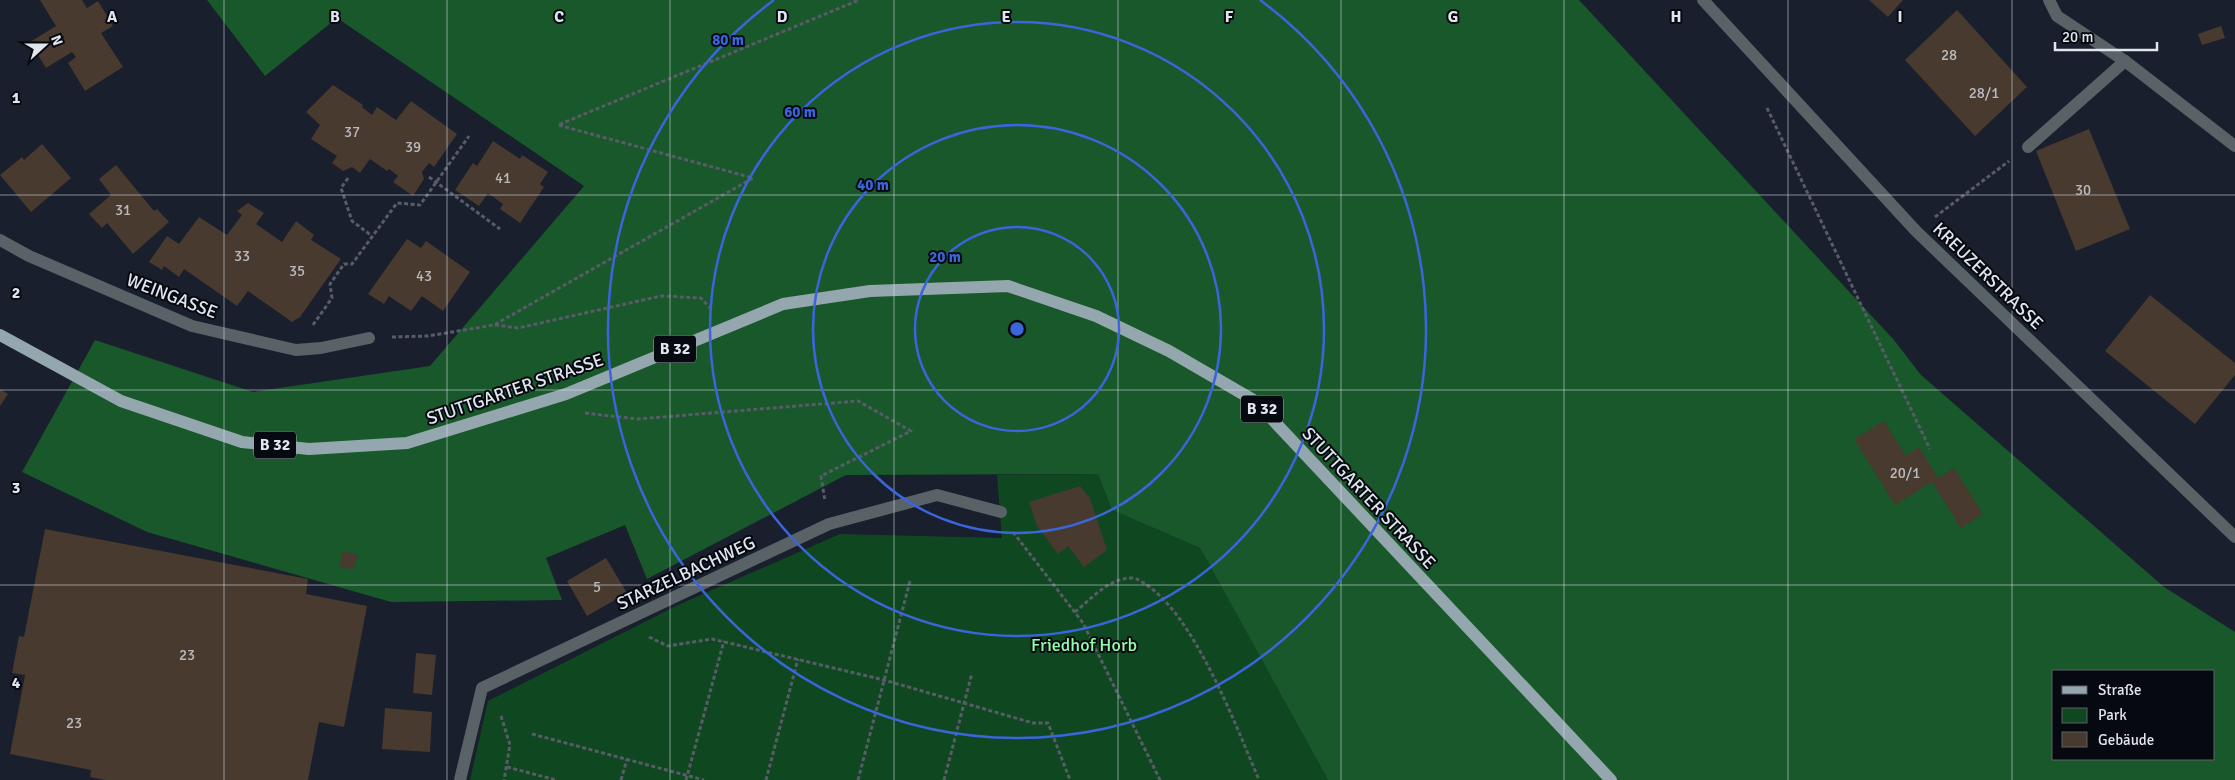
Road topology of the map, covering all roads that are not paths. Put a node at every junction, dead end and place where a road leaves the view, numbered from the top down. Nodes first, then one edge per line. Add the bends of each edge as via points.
1 (1704, 0) edge
2 (2049, 0) edge
3 (2125, 61) junction
4 (2235, 146) edge
5 (2028, 147) road end
6 (0, 240) edge
7 (0, 335) edge
8 (369, 338) road end
9 (1001, 512) road end
10 (2235, 537) edge
11 (460, 780) edge
12 (1611, 780) edge

1 - 10 street, KREUZERSTRASSE via 1916,231
2 - 3 street via 2057,16
3 - 4 street
3 - 5 street
6 - 8 street, WEINGASSE via 29,256 192,326 296,350
7 - 12 main road, STUTTGARTER STRASSE / B 32 via 121,401 242,442 309,449 407,443 566,394 783,304 870,291 1008,286 1096,316 1169,351 1255,401
9 - 11 street, STARZELBACHWEG via 937,496 829,524 482,688

